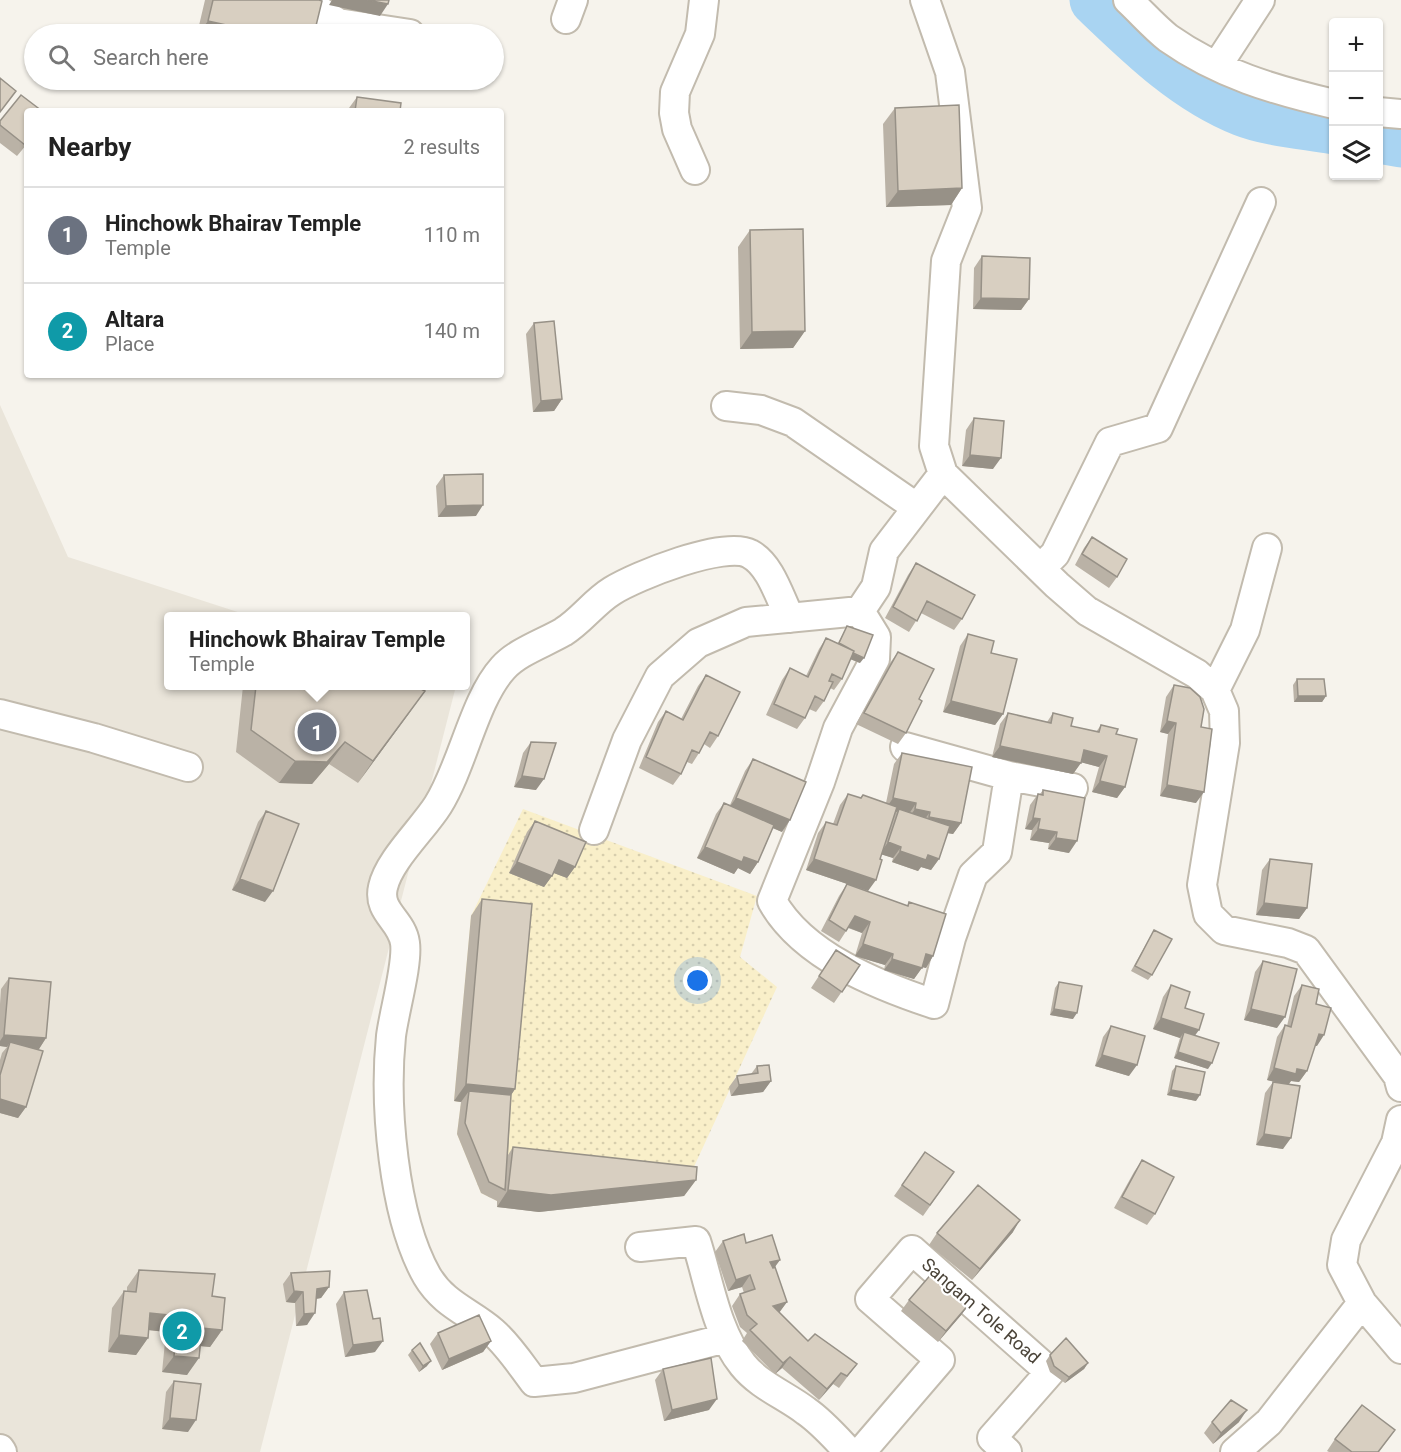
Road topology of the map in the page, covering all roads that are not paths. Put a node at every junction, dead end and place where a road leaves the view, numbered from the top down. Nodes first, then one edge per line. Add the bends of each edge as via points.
1 (704, 0) edge
2 (925, 0) edge
3 (1128, 0) edge
4 (1260, 0) edge
5 (305, 1) edge
6 (345, 24) edge
7 (1217, 66) junction
8 (1329, 103) edge
9 (1383, 112) edge
10 (1401, 114) edge
11 (695, 170) dead end
12 (1261, 202) dead end
13 (726, 406) dead end
14 (943, 474) junction
15 (916, 507) junction
16 (1266, 548) dead end
17 (1041, 568) junction
18 (860, 611) junction
19 (790, 618) junction
20 (1215, 690) junction
21 (0, 714) edge
22 (905, 747) edge
23 (189, 767) dead end
24 (1009, 776) junction
25 (1073, 788) dead end
26 (594, 830) dead end
27 (1401, 1087) edge
28 (1401, 1120) edge
29 (640, 1247) dead end
30 (1362, 1303) junction
31 (726, 1338) junction
32 (1401, 1349) edge
33 (849, 1452) edge
34 (861, 1452) edge
35 (1007, 1452) edge
36 (1235, 1452) edge

1 - 11 street via 700,34 675,92 677,129
2 - 14 street via 950,72 967,208 946,261 934,446
3 - 7 street via 1168,37
4 - 7 street
5 - 6 street
7 - 8 street via 1268,89
9 - 10 street
12 - 17 street via 1158,428 1110,442 1055,554
13 - 15 street via 761,410 793,423
14 - 15 street
14 - 17 street
15 - 18 street via 884,551 876,587
16 - 20 street via 1245,630
17 - 20 street via 1087,611 1197,674
18 - 19 street
18 - 24 street via 876,637 875,659 838,728 772,901 792,931 818,951 934,1004 973,874 997,852
19 - 26 street via 746,622 698,643 660,676 627,740
19 - 31 street via 765,567 750,554 726,550 680,562 612,591 566,630 504,666 488,689 456,773 438,806 393,867 383,884 381,900 400,926 405,945 391,1038 396,1180 414,1248 428,1278 445,1299 492,1332 534,1382 574,1378
20 - 27 street via 1224,711 1225,743 1202,885 1208,914 1224,930 1306,950 1398,1076
21 - 23 street
22 - 24 street
24 - 25 street
28 - 30 street via 1396,1143 1346,1240 1342,1265
29 - 31 street via 696,1241
30 - 32 street
30 - 36 street via 1269,1422
31 - 33 street via 743,1365 763,1384 805,1410
34 - 35 street, Sangam Tole Road via 940,1359 870,1299 912,1250 1050,1372 992,1438

